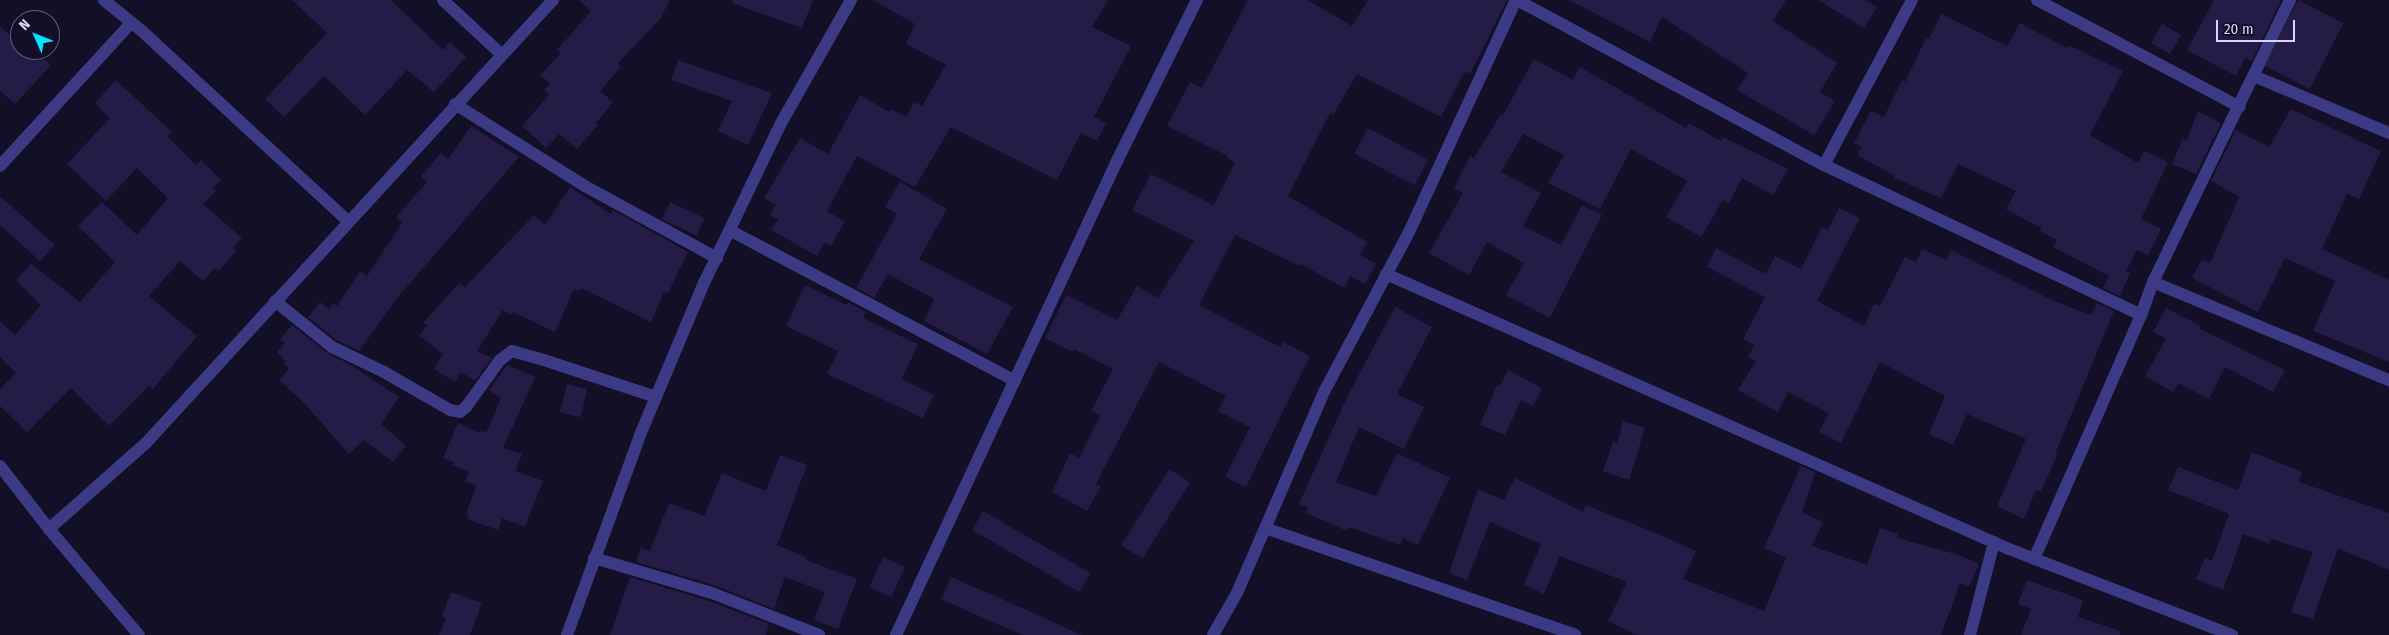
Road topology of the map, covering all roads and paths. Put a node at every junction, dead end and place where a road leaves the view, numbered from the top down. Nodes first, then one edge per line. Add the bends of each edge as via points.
1 (104, 0) edge
2 (443, 0) edge
3 (553, 0) edge
4 (850, 0) edge
5 (1197, 0) edge
6 (1517, 0) edge
7 (1912, 0) edge
8 (2036, 0) edge
9 (2290, 0) edge
10 (131, 23) junction
11 (501, 54) junction
12 (2254, 76) junction
13 (455, 104) junction
14 (2240, 107) junction
15 (2389, 133) edge
16 (1824, 165) junction
17 (0, 166) edge
18 (348, 221) junction
19 (731, 231) junction
20 (717, 258) junction
21 (1386, 274) junction
22 (2153, 282) junction
23 (275, 301) junction
24 (2142, 315) junction
25 (2389, 380) edge
26 (1015, 381) junction
27 (656, 397) junction
28 (0, 466) edge
29 (48, 528) junction
30 (1266, 528) junction
31 (1994, 542) junction
32 (594, 558) junction
33 (2034, 559) junction
34 (139, 635) edge
35 (567, 635) edge
36 (819, 635) edge
37 (896, 635) edge
38 (1213, 635) edge
39 (1576, 635) edge
40 (1970, 635) edge
41 (2232, 635) edge

1 - 10 street
2 - 11 street
3 - 11 street
4 - 19 street via 780,125
5 - 26 street via 1116,163
6 - 16 street
6 - 21 street via 1410,230
7 - 16 street
8 - 14 street
9 - 12 street
10 - 17 street
10 - 18 street
11 - 13 street
12 - 14 street
12 - 15 street
13 - 18 street
13 - 20 street via 583,185
14 - 22 street
16 - 24 street
18 - 23 street
19 - 20 street
19 - 26 street
20 - 27 street
21 - 30 street via 1325,390
21 - 31 street
22 - 24 street
22 - 25 street
23 - 27 street via 332,347 450,410 460,412 466,407 500,360 512,351
23 - 29 street via 146,443
24 - 33 street
26 - 37 street
27 - 32 street
28 - 29 street
29 - 34 street
30 - 38 street via 1238,592
30 - 39 street
31 - 33 street
31 - 40 street
32 - 35 street
32 - 36 street via 712,593
33 - 41 street

